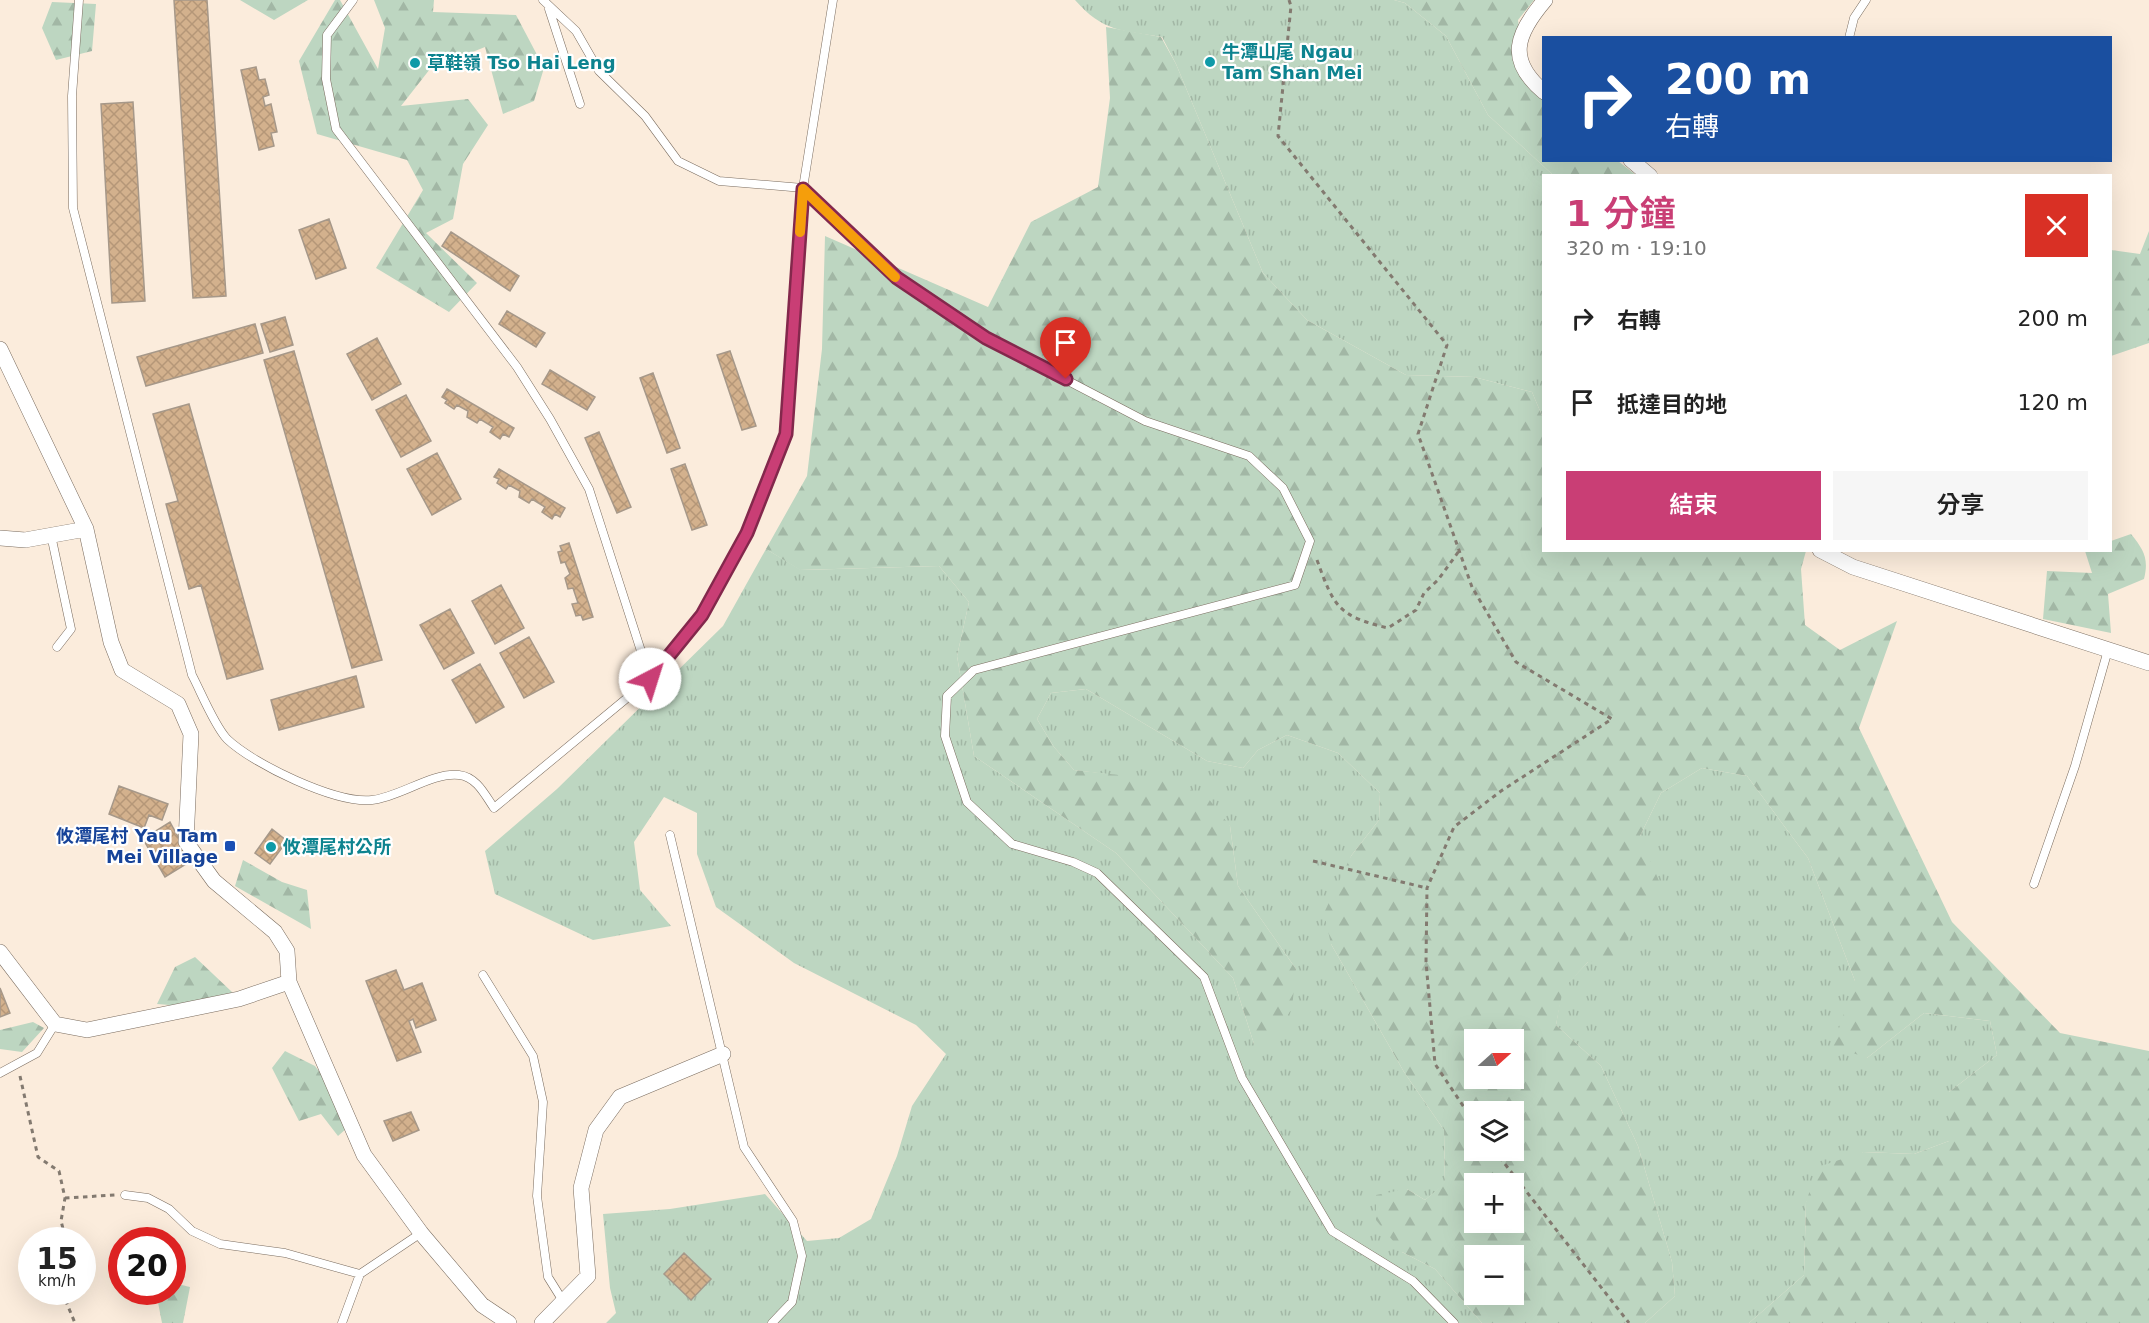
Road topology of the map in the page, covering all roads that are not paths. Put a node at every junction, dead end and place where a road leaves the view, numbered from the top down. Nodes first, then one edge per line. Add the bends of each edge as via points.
1 (79, 0) edge
2 (353, 0) edge
3 (543, 0) edge
4 (833, 0) edge
5 (1545, 0) edge
6 (1866, 0) edge
7 (549, 8) junction
8 (1850, 36) edge
9 (1542, 90) edge
10 (580, 104) dead end
11 (1633, 162) edge
12 (1648, 174) edge
13 (803, 189) junction
14 (0, 349) edge
15 (86, 529) junction
16 (51, 535) junction
17 (0, 538) edge
18 (1824, 552) edge
19 (57, 647) dead end
20 (2108, 650) junction
21 (2149, 663) edge
22 (650, 679) junction
23 (670, 835) dead end
24 (2034, 884) dead end
25 (0, 952) edge
26 (483, 975) dead end
27 (289, 982) junction
28 (55, 1024) junction
29 (723, 1054) junction
30 (0, 1073) edge
31 (125, 1195) road end
32 (421, 1233) junction
33 (360, 1274) junction
34 (563, 1301) junction
35 (342, 1323) edge
36 (509, 1323) edge
37 (542, 1323) edge
38 (772, 1323) edge
39 (1454, 1323) edge

1 - 22 lane via 72,96 73,208 192,675 226,737 258,763 347,799 396,795 436,778 459,775 478,784 494,808
2 - 22 lane via 327,35 326,79 336,129 517,367 550,419 589,489
3 - 7 lane
4 - 13 lane
5 - 9 street via 1524,27 1519,49 1525,72
6 - 8 lane via 1854,18
7 - 10 lane
7 - 13 lane via 576,31 599,71 645,116 678,161 719,181
11 - 12 street
13 - 22 lane via 786,434 747,533 702,615
13 - 39 lane via 897,278 986,338 1145,421 1249,456 1283,488 1310,541 1295,585 975,670 947,696 945,736 967,802 974,809 1012,844 1097,873 1204,977 1242,1078 1332,1231 1413,1281
14 - 15 street
15 - 16 street
15 - 27 street via 111,642 122,670 178,704 191,734 186,842 213,881 275,932 287,951
16 - 17 street via 25,540
16 - 19 lane via 71,629
18 - 20 street via 1853,567
20 - 21 street
20 - 24 lane via 2075,766
23 - 29 lane
25 - 28 street
26 - 34 lane via 533,1056 543,1102 537,1196 548,1277
27 - 28 street via 239,999 87,1030
27 - 32 street via 364,1155
28 - 30 lane via 37,1053
29 - 34 street via 620,1097 596,1130 581,1188 588,1276
29 - 38 lane via 744,1147 793,1221 802,1256 792,1302
31 - 33 lane via 148,1198 169,1209 192,1232 220,1244 285,1253
32 - 33 lane
32 - 36 street via 482,1305
33 - 35 lane
34 - 37 street

